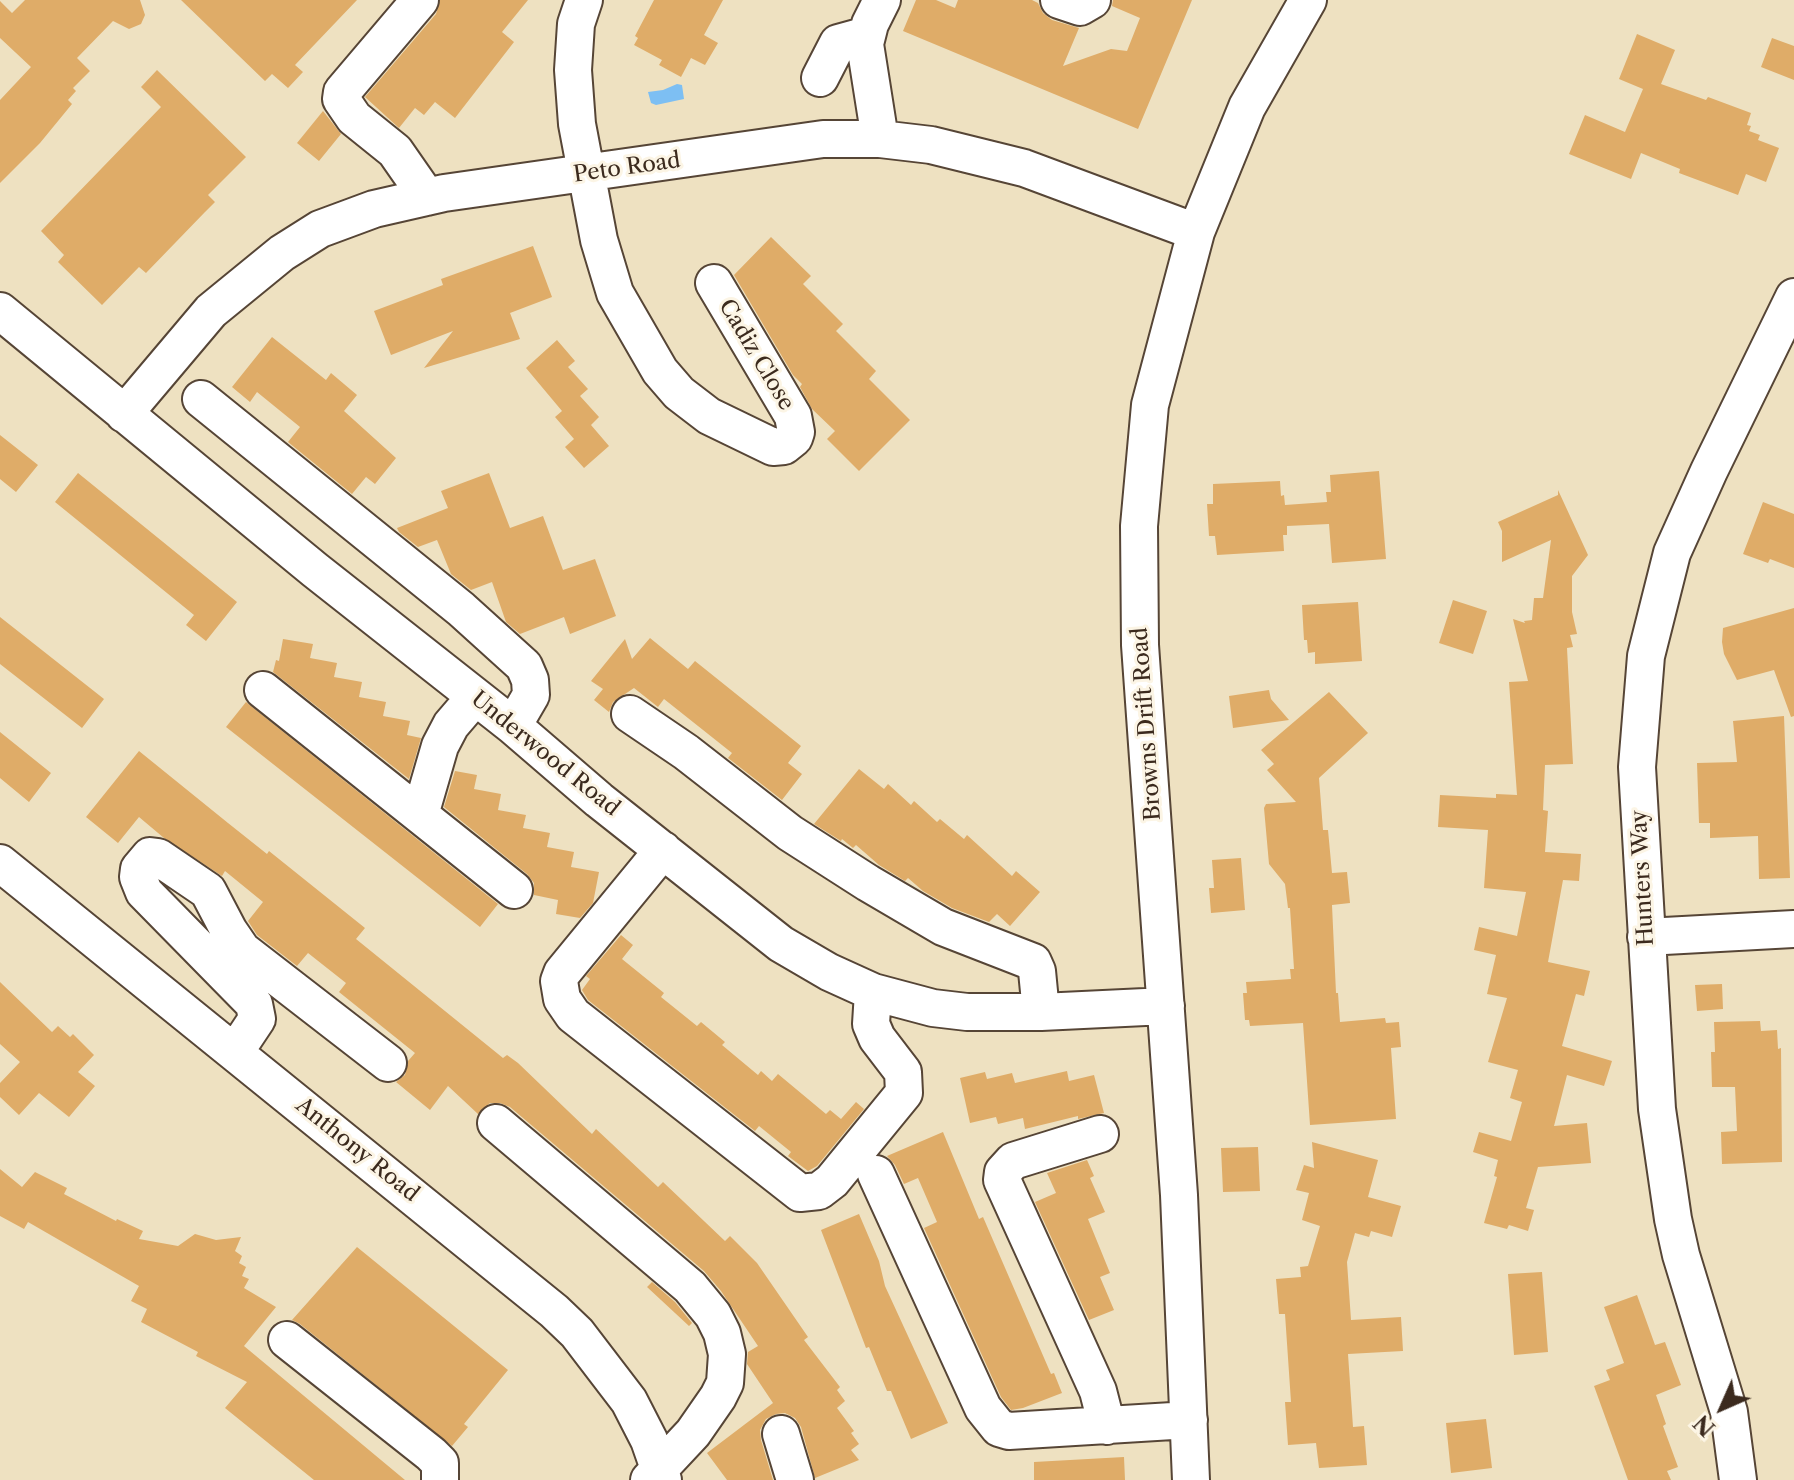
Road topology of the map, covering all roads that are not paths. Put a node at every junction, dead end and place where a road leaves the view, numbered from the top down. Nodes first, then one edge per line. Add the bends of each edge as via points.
1 (420, 0) edge
2 (584, 0) edge
3 (882, 0) edge
4 (1059, 0) edge
5 (1092, 0) edge
6 (1308, 0) edge
7 (867, 35) junction
8 (820, 78) dead end
9 (880, 139) junction
10 (589, 174) junction
11 (427, 197) junction
12 (1196, 232) junction
13 (714, 283) dead end
14 (1794, 297) edge
15 (0, 311) edge
16 (1783, 352) edge
17 (201, 399) dead end
18 (124, 414) junction
19 (263, 690) dead end
20 (475, 697) junction
21 (630, 714) dead end
22 (513, 726) junction
23 (420, 815) junction
24 (663, 850) junction
25 (0, 863) edge
26 (514, 890) dead end
27 (1794, 929) edge
28 (1646, 937) junction
29 (873, 992) junction
30 (1166, 1006) junction
31 (1041, 1012) junction
32 (235, 1052) junction
33 (388, 1063) dead end
34 (496, 1123) dead end
35 (1100, 1134) dead end
36 (876, 1174) dead end
37 (287, 1340) dead end
38 (1189, 1420) junction
39 (1107, 1426) junction
40 (781, 1434) dead end
41 (657, 1476) edge
42 (440, 1480) edge
43 (795, 1480) edge
44 (1191, 1480) edge
45 (1738, 1480) edge

1 - 11 street via 341,99 354,118 395,151
2 - 10 street, Cadiz Close via 576,24 573,70 577,124
3 - 7 street
4 - 5 street via 1080,7
6 - 12 street, Browns Drift Road via 1247,107
7 - 8 street via 838,43
7 - 9 street
9 - 10 street, Peto Road via 823,139
9 - 12 street, Peto Road via 931,145 1024,168
10 - 11 street, Peto Road
10 - 13 street, Cadiz Close via 599,240 615,293 660,371 709,416 780,447 794,438 796,427
11 - 18 street, Peto Road via 320,229 282,253 211,311
12 - 30 street, Browns Drift Road via 1150,405 1139,526 1140,645
14 - 16 street, Hunters Way
15 - 18 street, Underwood Road
16 - 28 street, Hunters Way via 1709,471 1672,553 1654,617 1637,767
17 - 22 street via 524,666 531,695
18 - 20 street, Underwood Road
19 - 23 street
20 - 22 street, Underwood Road
20 - 23 street via 440,746
21 - 31 street via 842,867 943,927 1029,960 1037,971
22 - 24 street, Underwood Road
23 - 26 street
24 - 29 street, Underwood Road via 781,944
24 - 29 street via 562,973 562,999 573,1015 800,1193 819,1191 832,1181 904,1093 903,1072 871,1024
25 - 32 street, Anthony Road
27 - 28 street
28 - 45 street, Hunters Way via 1657,1109 1673,1219 1729,1412
29 - 31 street, Underwood Road via 933,1008
30 - 31 street, Underwood Road
30 - 38 street, Browns Drift Road
32 - 33 street via 257,1019 254,1004 144,892 139,869 150,856 208,891 242,950
32 - 41 street, Anthony Road via 577,1333 629,1401 649,1440
34 - 41 street via 690,1287 722,1333 725,1383
35 - 39 street via 1013,1161 1002,1180 1098,1391
36 - 39 street via 990,1420 1009,1431
37 - 42 street via 431,1454 440,1463
38 - 39 street
38 - 44 street, Browns Drift Road
40 - 43 street

